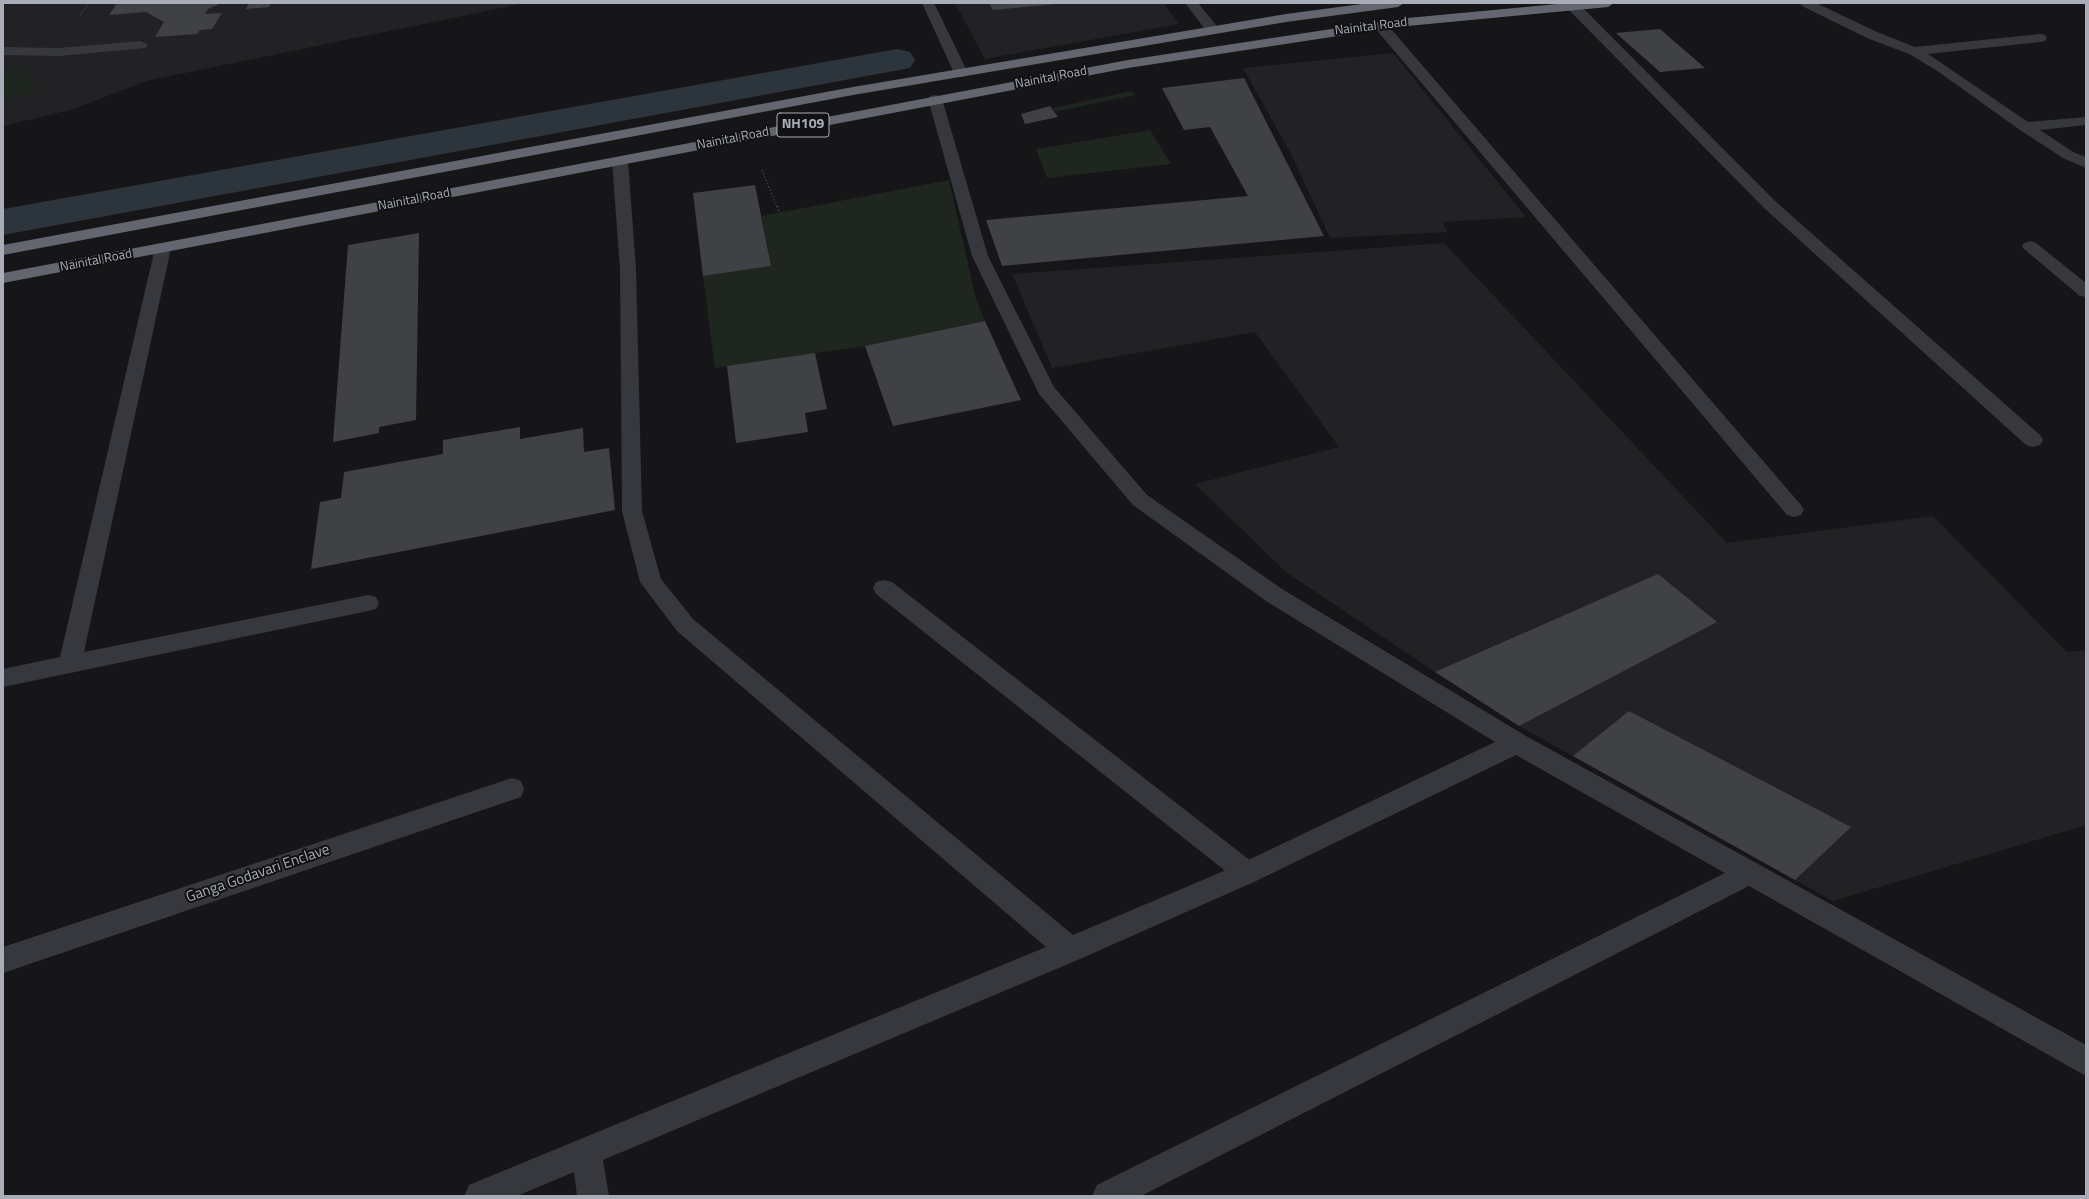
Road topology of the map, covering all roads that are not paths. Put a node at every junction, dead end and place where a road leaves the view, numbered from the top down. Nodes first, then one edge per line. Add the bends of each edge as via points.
1 (928, 3) edge
2 (1191, 3) edge
3 (1398, 3) edge
4 (1608, 3) edge
5 (1806, 3) edge
6 (1574, 6) junction
7 (1380, 25) junction
8 (1213, 30) junction
9 (2040, 38) dead end
10 (141, 44) dead end
11 (3, 51) edge
12 (1914, 51) junction
13 (1011, 64) junction
14 (961, 73) junction
15 (924, 79) junction
16 (1024, 83) junction
17 (972, 93) junction
18 (935, 99) junction
19 (2086, 121) edge
20 (2025, 127) junction
21 (620, 161) junction
22 (2086, 163) edge
23 (2030, 246) dead end
24 (163, 248) junction
25 (3, 250) edge
26 (3, 278) edge
27 (2086, 292) edge
28 (2033, 440) dead end
29 (1794, 510) dead end
30 (884, 588) dead end
31 (368, 603) dead end
32 (70, 664) junction
33 (3, 678) edge
34 (1517, 743) junction
35 (512, 789) dead end
36 (1247, 873) junction
37 (1750, 873) junction
38 (1070, 950) junction
39 (3, 960) edge
40 (2086, 1060) edge
41 (586, 1151) junction
42 (480, 1196) edge
43 (593, 1196) edge
44 (1108, 1196) edge

1 - 14 street
2 - 8 street
3 - 8 highway, Nainital Road / NH109
4 - 6 highway, Nainital Road / NH109
5 - 12 street via 1872,35
6 - 7 highway, Nainital Road / NH109
6 - 28 street via 1769,204
7 - 16 highway, Nainital Road / NH109 via 1128,64
7 - 29 street
8 - 13 highway, Nainital Road / NH109
9 - 12 street
10 - 11 street via 59,52
12 - 20 street via 1941,67
13 - 14 highway, Nainital Road / NH109
13 - 16 highway
14 - 15 highway, Nainital Road / NH109
14 - 17 highway
15 - 18 highway
15 - 25 highway, Nainital Road / NH109
16 - 17 highway, Nainital Road / NH109
17 - 18 highway, Nainital Road / NH109
18 - 21 highway, Nainital Road / NH109
18 - 34 street via 980,256 1046,390 1140,500 1274,595
19 - 20 street
20 - 22 street via 2068,155
21 - 24 highway, Nainital Road / NH109
21 - 38 street via 628,269 632,511 651,582 685,625
23 - 27 street
24 - 26 highway, Nainital Road / NH109
24 - 32 street
30 - 36 street
31 - 32 street
32 - 33 street
34 - 36 street
34 - 37 street
35 - 39 street, Ganga Godavari Enclave
36 - 38 street
37 - 40 street
37 - 44 street
38 - 41 street
41 - 42 street
41 - 43 street

